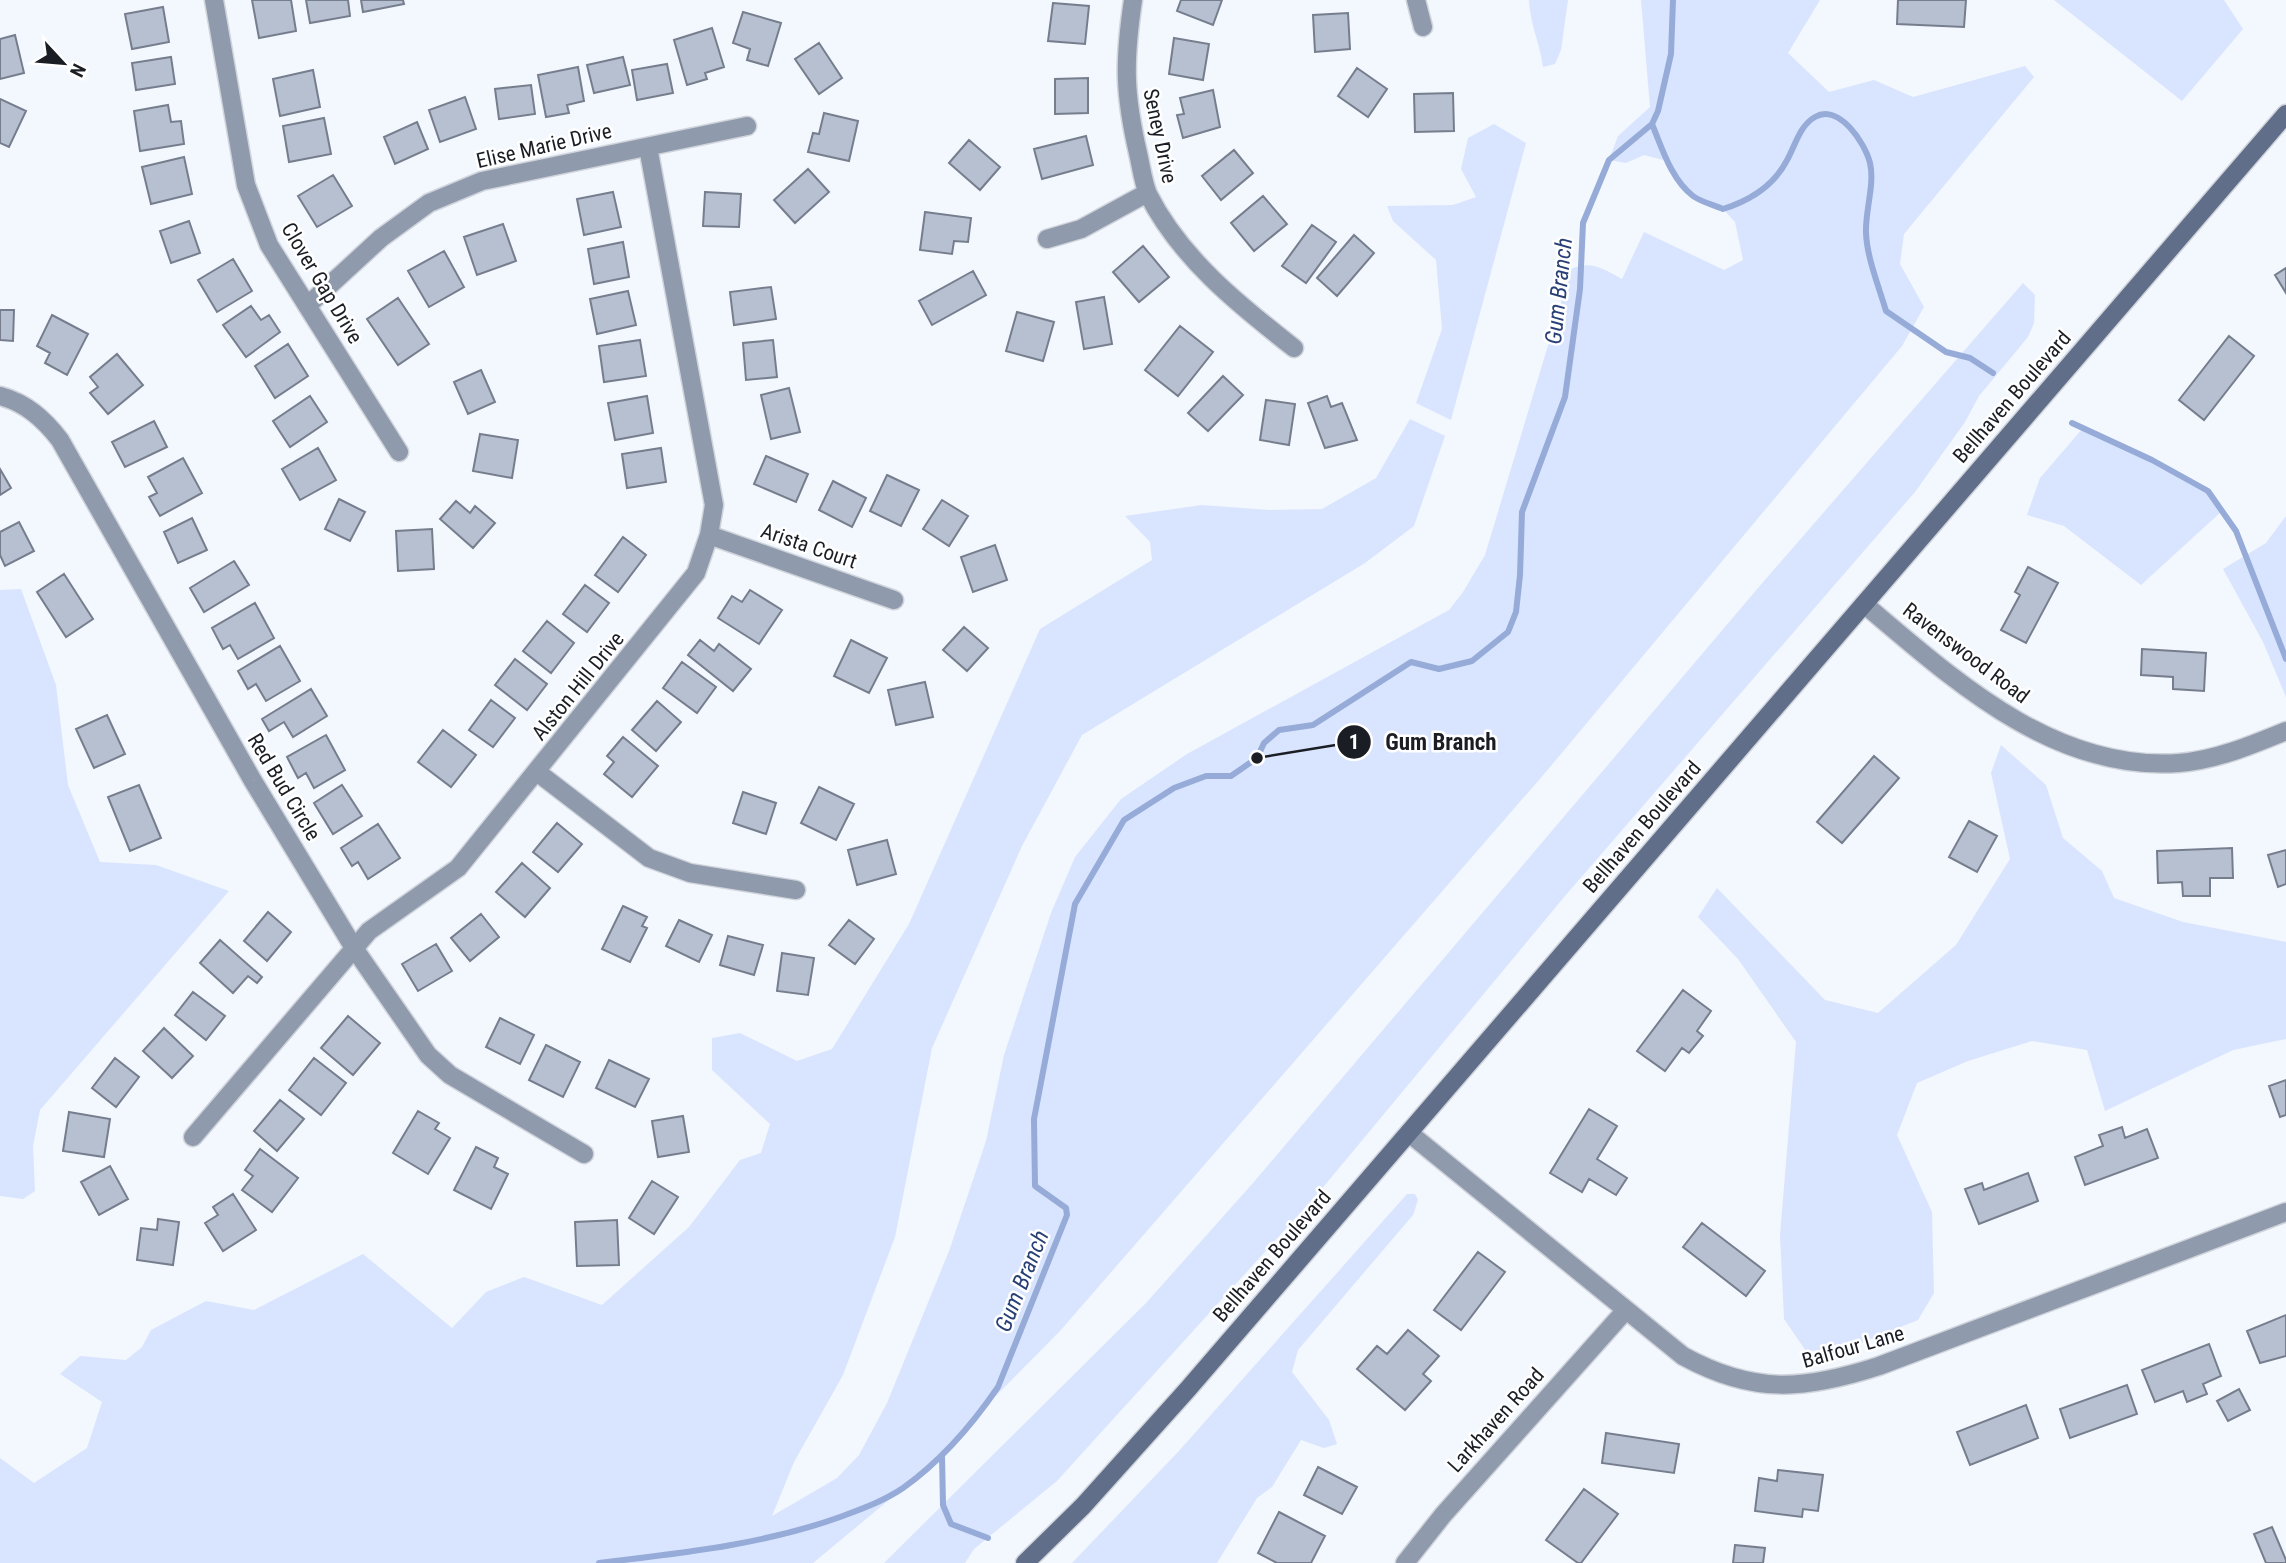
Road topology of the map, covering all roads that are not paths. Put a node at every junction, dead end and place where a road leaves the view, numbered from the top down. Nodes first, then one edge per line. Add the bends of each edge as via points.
1 (214, 0) edge
2 (1133, 0) edge
3 (1416, 0) edge
4 (1423, 27) dead end
5 (2286, 114) edge
6 (747, 126) dead end
7 (648, 146) junction
8 (1147, 193) junction
9 (1047, 239) dead end
10 (307, 306) junction
11 (1294, 348) dead end
12 (0, 396) edge
13 (399, 452) dead end
14 (709, 535) junction
15 (894, 600) dead end
16 (1864, 604) junction
17 (2286, 731) edge
18 (537, 772) junction
19 (796, 890) dead end
20 (354, 948) junction
21 (1409, 1133) junction
22 (193, 1137) dead end
23 (584, 1154) dead end
24 (2286, 1212) edge
25 (1625, 1311) junction
26 (1025, 1563) edge
27 (1405, 1563) edge

1 - 10 street, Clover Gap Drive via 246,185 268,245
2 - 8 street, Seney Drive via 1126,50 1126,104
3 - 4 street
5 - 16 main road, Bellhaven Boulevard
6 - 7 street, Elise Marie Drive
7 - 10 street, Elise Marie Drive via 482,181 429,203 381,238
7 - 14 street, Alston Hill Drive via 710,470 714,505
8 - 9 street via 1081,229
8 - 11 street, Seney Drive via 1177,240 1236,303
10 - 13 street, Clover Gap Drive
12 - 20 street, Red Bud Circle via 44,420 60,440
14 - 15 street, Arista Court
14 - 18 street, Alston Hill Drive via 696,573
16 - 17 street, Ravenswood Road via 1981,698 2051,738 2088,752 2121,760 2180,763 2252,746
16 - 21 main road, Bellhaven Boulevard
18 - 19 street via 649,858 690,873
18 - 20 street, Alston Hill Drive via 458,868 369,931
20 - 22 street, Alston Hill Drive
20 - 23 street, Red Bud Circle via 428,1055 450,1075
21 - 25 street, Balfour Lane
21 - 26 main road, Bellhaven Boulevard via 1188,1389
24 - 25 street, Balfour Lane via 1880,1366 1811,1385 1760,1384 1729,1377 1683,1356
25 - 27 street, Larkhaven Road

